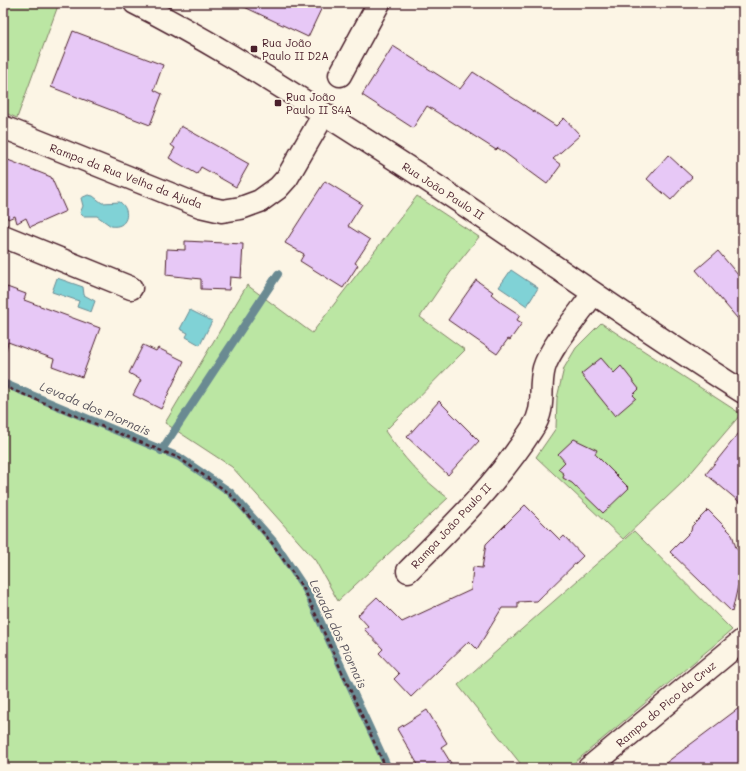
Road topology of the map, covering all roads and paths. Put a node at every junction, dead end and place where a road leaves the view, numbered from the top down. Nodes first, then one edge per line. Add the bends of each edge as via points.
1 (135, 3) edge
2 (379, 3) edge
3 (340, 75) dead end
4 (324, 114) junction
5 (3, 127) edge
6 (3, 236) edge
7 (131, 288) dead end
8 (593, 294) junction
9 (3, 386) edge
10 (743, 392) edge
11 (408, 571) dead end
12 (743, 640) edge
13 (386, 768) edge
14 (589, 768) edge

1 - 4 street, Rua João Paulo II via 239,59
2 - 3 street
4 - 5 street, Rampa da Rua Velha da Ajuda via 287,178 278,188 260,201 242,208 222,211 200,206
4 - 8 street, Rua João Paulo II via 472,210
6 - 7 street
8 - 10 street, Rua João Paulo II
8 - 11 street, Rampa João Paulo II via 544,367 541,410 533,429 479,498
9 - 13 path via 178,458 229,494 272,543 305,591
12 - 14 street, Rampa do Pico da Cruz

